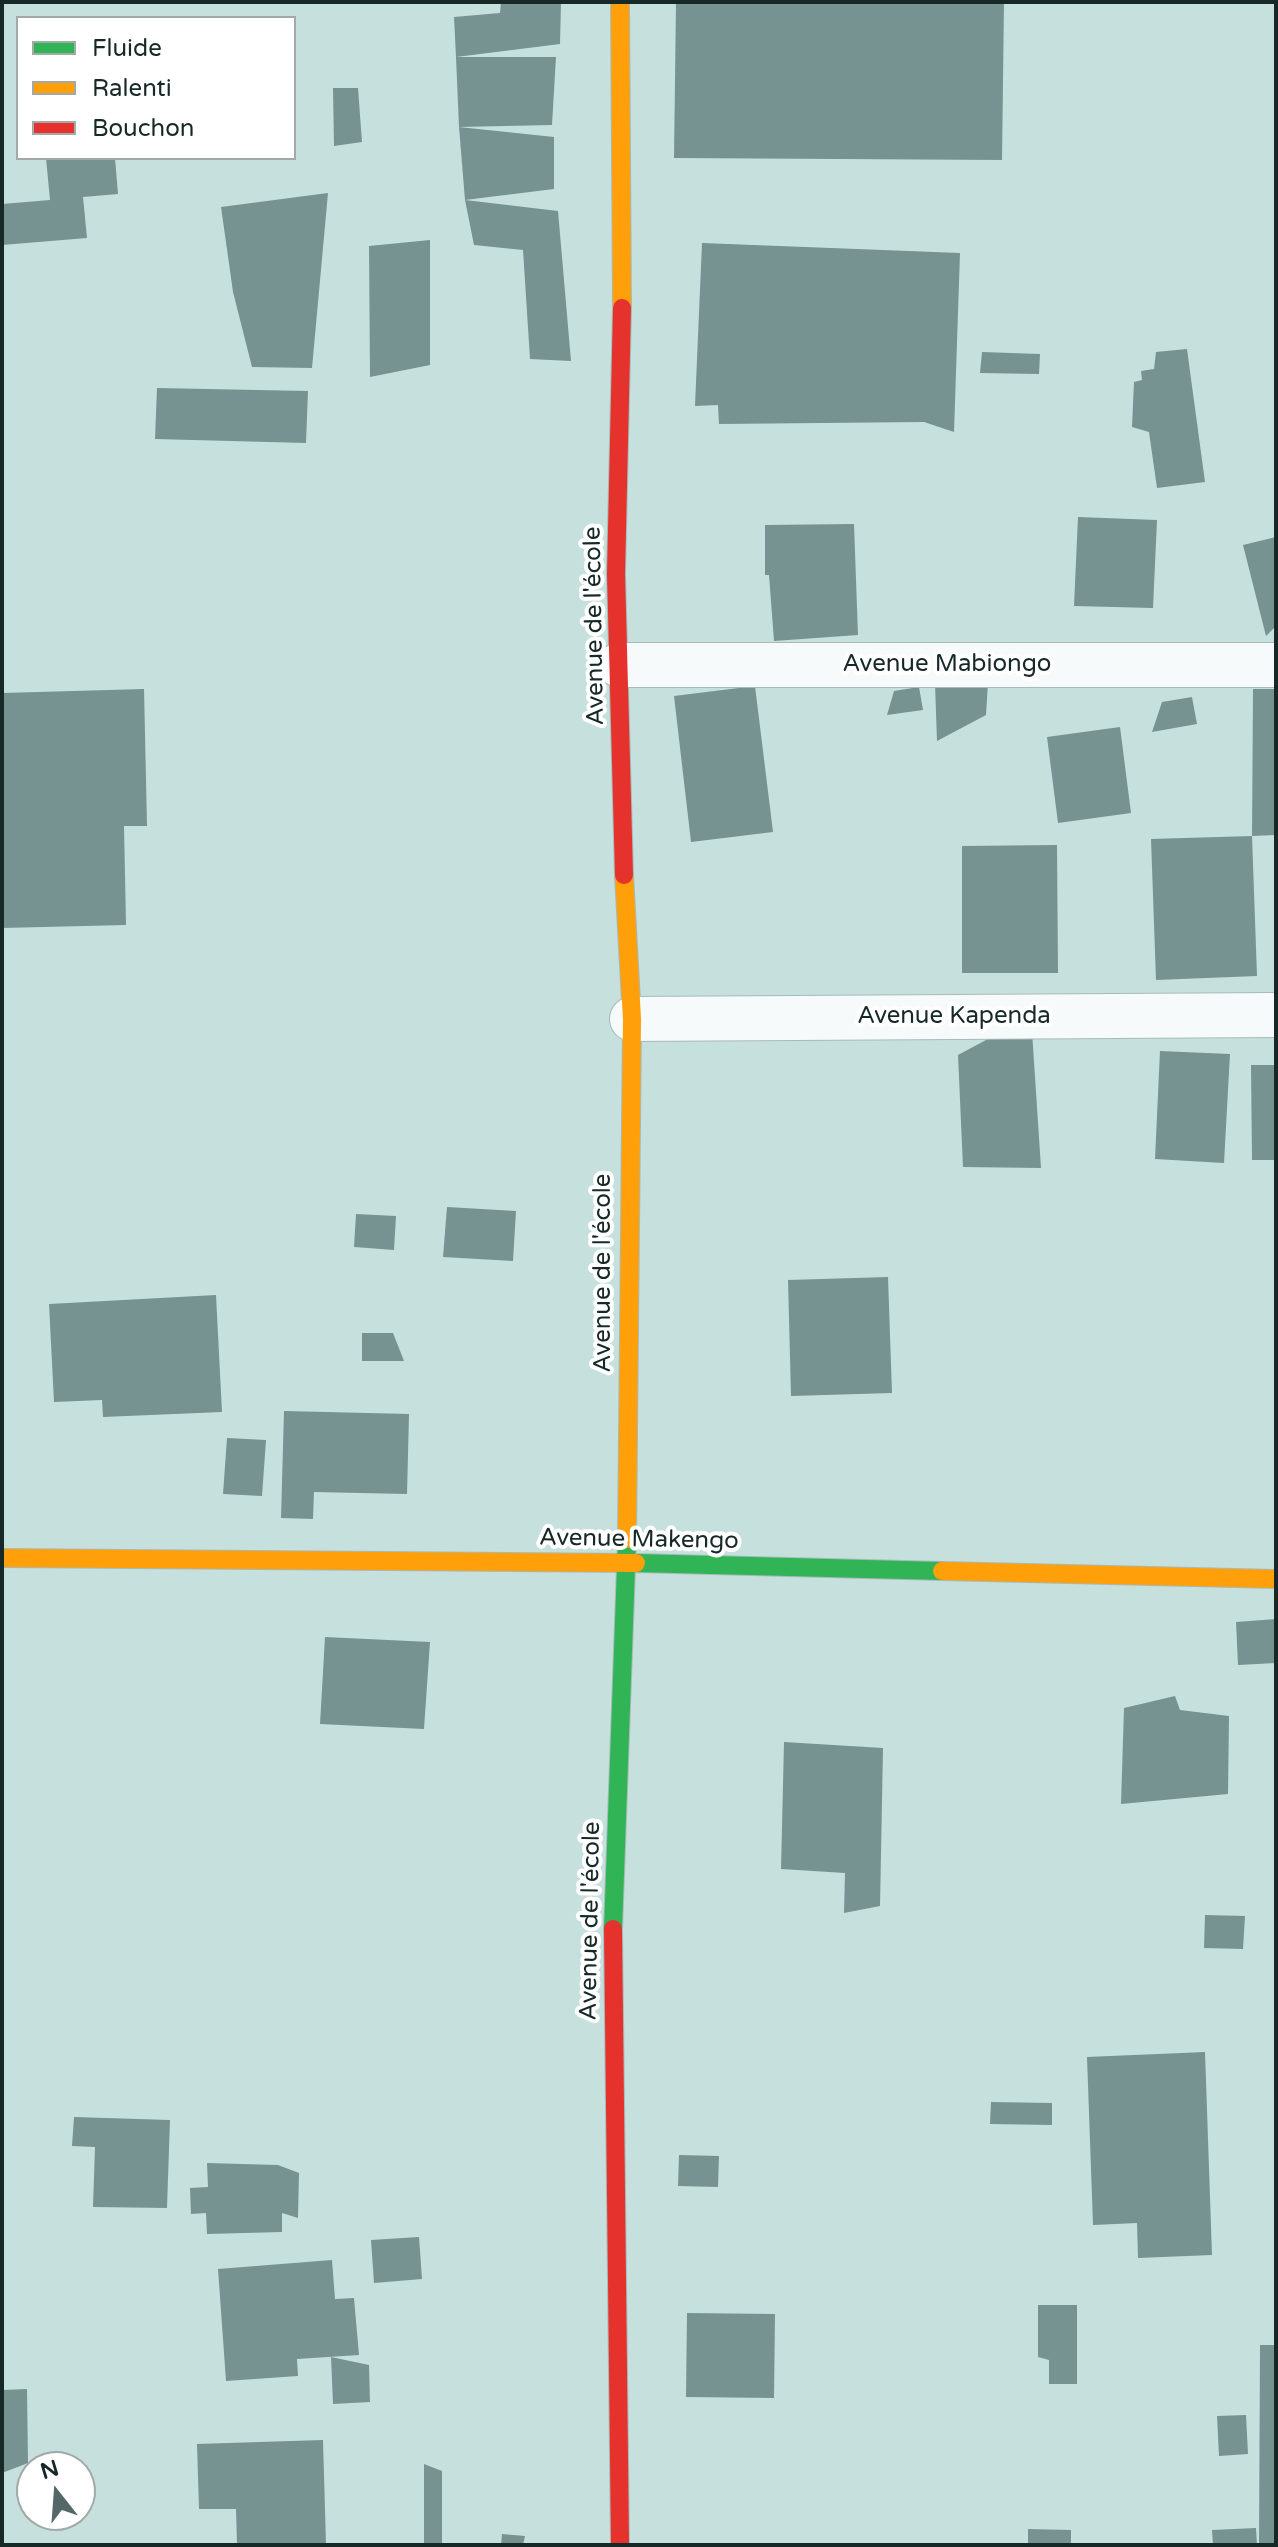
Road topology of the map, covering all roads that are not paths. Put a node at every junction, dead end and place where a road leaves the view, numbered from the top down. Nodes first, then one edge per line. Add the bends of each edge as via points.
1 (620, 2) edge
2 (619, 665) junction
3 (1276, 665) edge
4 (1276, 1015) edge
5 (632, 1019) junction
6 (2, 1558) edge
7 (627, 1563) junction
8 (1276, 1579) edge
9 (620, 2545) edge

1 - 2 street, Avenue de l'école
2 - 3 street, Avenue Mabiongo
2 - 5 street, Avenue de l'école
4 - 5 street, Avenue Kapenda
5 - 7 street, Avenue de l'école
6 - 7 street, Avenue Makengo
7 - 8 street, Avenue Makengo
7 - 9 street, Avenue de l'école via 612,1964

